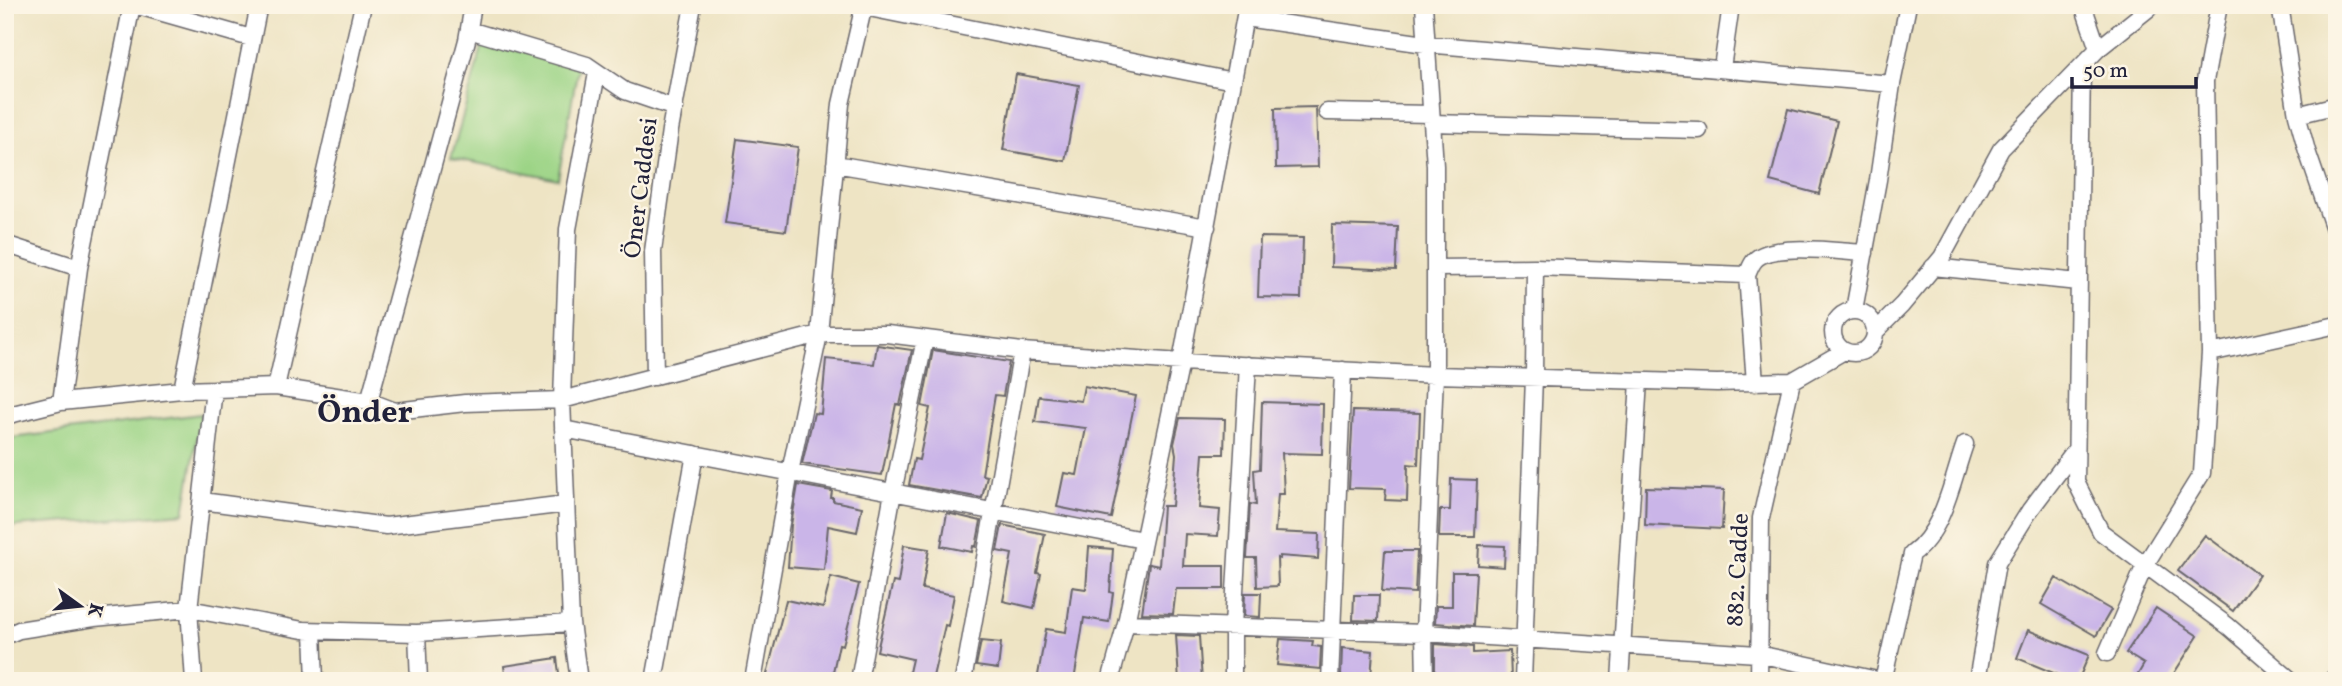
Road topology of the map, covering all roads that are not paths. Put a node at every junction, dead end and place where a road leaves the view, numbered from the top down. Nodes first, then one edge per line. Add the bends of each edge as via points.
1 (134, 5) edge
2 (259, 5) edge
3 (363, 5) edge
4 (473, 5) edge
5 (693, 5) edge
6 (1424, 5) edge
7 (1731, 5) edge
8 (1908, 5) edge
9 (2083, 5) edge
10 (2153, 5) edge
11 (2219, 5) edge
12 (864, 6) edge
13 (2283, 6) edge
14 (1246, 12) edge
15 (469, 30) junction
16 (251, 38) junction
17 (1424, 44) junction
18 (2098, 49) junction
19 (2082, 66) junction
20 (1722, 68) junction
21 (597, 73) junction
22 (1233, 81) junction
23 (1892, 84) junction
24 (2337, 105) edge
25 (675, 108) junction
26 (1327, 112) dead end
27 (2297, 115) junction
28 (1432, 118) junction
29 (1699, 130) dead end
30 (835, 164) junction
31 (2333, 216) edge
32 (1207, 227) junction
33 (2337, 238) edge
34 (5, 244) edge
35 (1865, 253) junction
36 (1535, 267) junction
37 (1933, 267) junction
38 (79, 268) junction
39 (1435, 268) junction
40 (1747, 275) junction
41 (2078, 282) junction
42 (1854, 310) junction
43 (2337, 326) edge
44 (1876, 331) junction
45 (818, 334) junction
46 (925, 339) junction
47 (1022, 351) junction
48 (1844, 351) junction
49 (2210, 353) junction
50 (1181, 362) junction
51 (1248, 365) junction
52 (1343, 370) junction
53 (1436, 375) junction
54 (655, 377) junction
55 (1534, 377) junction
56 (1639, 381) junction
57 (1792, 381) junction
58 (1755, 383) junction
59 (276, 387) junction
60 (214, 389) junction
61 (182, 390) junction
62 (562, 400) junction
63 (369, 401) junction
64 (61, 402) junction
65 (5, 416) edge
66 (563, 429) junction
67 (1965, 444) dead end
68 (2076, 449) junction
69 (695, 454) junction
70 (790, 472) junction
71 (893, 492) junction
72 (202, 501) junction
73 (566, 504) junction
74 (994, 511) junction
75 (1143, 540) junction
76 (2145, 565) junction
77 (189, 609) junction
78 (571, 623) junction
79 (1126, 623) junction
80 (1233, 626) junction
81 (1334, 629) junction
82 (313, 631) junction
83 (417, 633) junction
84 (1424, 633) junction
85 (5, 636) edge
86 (1525, 639) junction
87 (1620, 645) junction
88 (2107, 653) dead end
89 (1758, 654) junction
90 (2337, 675) edge
91 (194, 681) edge
92 (315, 681) edge
93 (419, 681) edge
94 (579, 681) edge
95 (654, 681) edge
96 (753, 681) edge
97 (859, 681) edge
98 (963, 681) edge
99 (1110, 681) edge
100 (1233, 681) edge
101 (1329, 681) edge
102 (1425, 681) edge
103 (1523, 681) edge
104 (1620, 681) edge
105 (1759, 681) edge
106 (1883, 681) edge
107 (1978, 681) edge
108 (2292, 681) edge
109 (2331, 681) edge

1 - 16 street
1 - 38 street
2 - 16 street
3 - 59 street
4 - 15 street
5 - 25 street, Öner Caddesi
6 - 17 street
7 - 20 street
8 - 23 street
9 - 18 street
10 - 18 street
11 - 49 street via 2205,81
12 - 22 street
12 - 30 street via 841,104
13 - 27 street
14 - 17 street
14 - 22 street
15 - 21 street via 587,65
15 - 63 street
16 - 61 street
17 - 20 street
17 - 28 street
18 - 19 street
19 - 37 street via 2001,149
19 - 41 street
20 - 23 street
21 - 25 street via 625,91
21 - 62 street via 568,229
22 - 32 street
23 - 35 street
24 - 27 street
25 - 54 street, Öner Caddesi via 653,251
26 - 28 street
27 - 31 street
28 - 29 street
28 - 39 street
30 - 32 street
30 - 45 street
31 - 33 street
32 - 50 street
34 - 38 street
35 - 40 street via 1769,252 1754,260
35 - 42 street
36 - 39 street
36 - 40 street
36 - 55 street
37 - 41 street
37 - 44 street
38 - 64 street
39 - 53 street
40 - 58 street
41 - 68 street
42 - 44 street via 1873,320
42 - 48 street via 1837,318 1833,327 1837,345
43 - 49 street
44 - 48 street via 1866,350
45 - 46 street
45 - 54 street
45 - 70 street
46 - 47 street
46 - 71 street
47 - 50 street
47 - 74 street
48 - 57 street
49 - 76 street via 2202,473
50 - 51 street
50 - 75 street
51 - 52 street
51 - 80 street
52 - 53 street
52 - 81 street
53 - 55 street
53 - 84 street
54 - 62 street
55 - 56 street
55 - 86 street
56 - 58 street
56 - 87 street
57 - 58 street
57 - 89 street, 882. Cadde via 1761,518
59 - 60 street
59 - 63 street
60 - 61 street
60 - 72 street
61 - 64 street
62 - 63 street via 395,411
62 - 66 street
64 - 65 street
66 - 69 street
66 - 73 street
67 - 106 street via 1933,531 1912,554
68 - 76 street via 2076,482 2101,532
68 - 107 street via 1997,564
69 - 70 street
69 - 95 street
70 - 71 street
70 - 96 street
71 - 74 street
71 - 97 street
72 - 73 street via 386,526
72 - 77 street
73 - 78 street
74 - 75 street
74 - 98 street
75 - 79 street
76 - 88 street
76 - 108 street via 2228,626
77 - 82 street
77 - 85 street via 93,618
77 - 91 street
78 - 83 street
78 - 94 street
79 - 80 street
79 - 99 street
80 - 81 street
80 - 100 street
81 - 84 street
81 - 101 street
82 - 83 street
82 - 92 street
83 - 93 street
84 - 86 street
84 - 102 street
86 - 87 street
86 - 103 street
87 - 89 street
87 - 104 street
89 - 105 street, 882. Cadde
89 - 106 street
90 - 109 street

